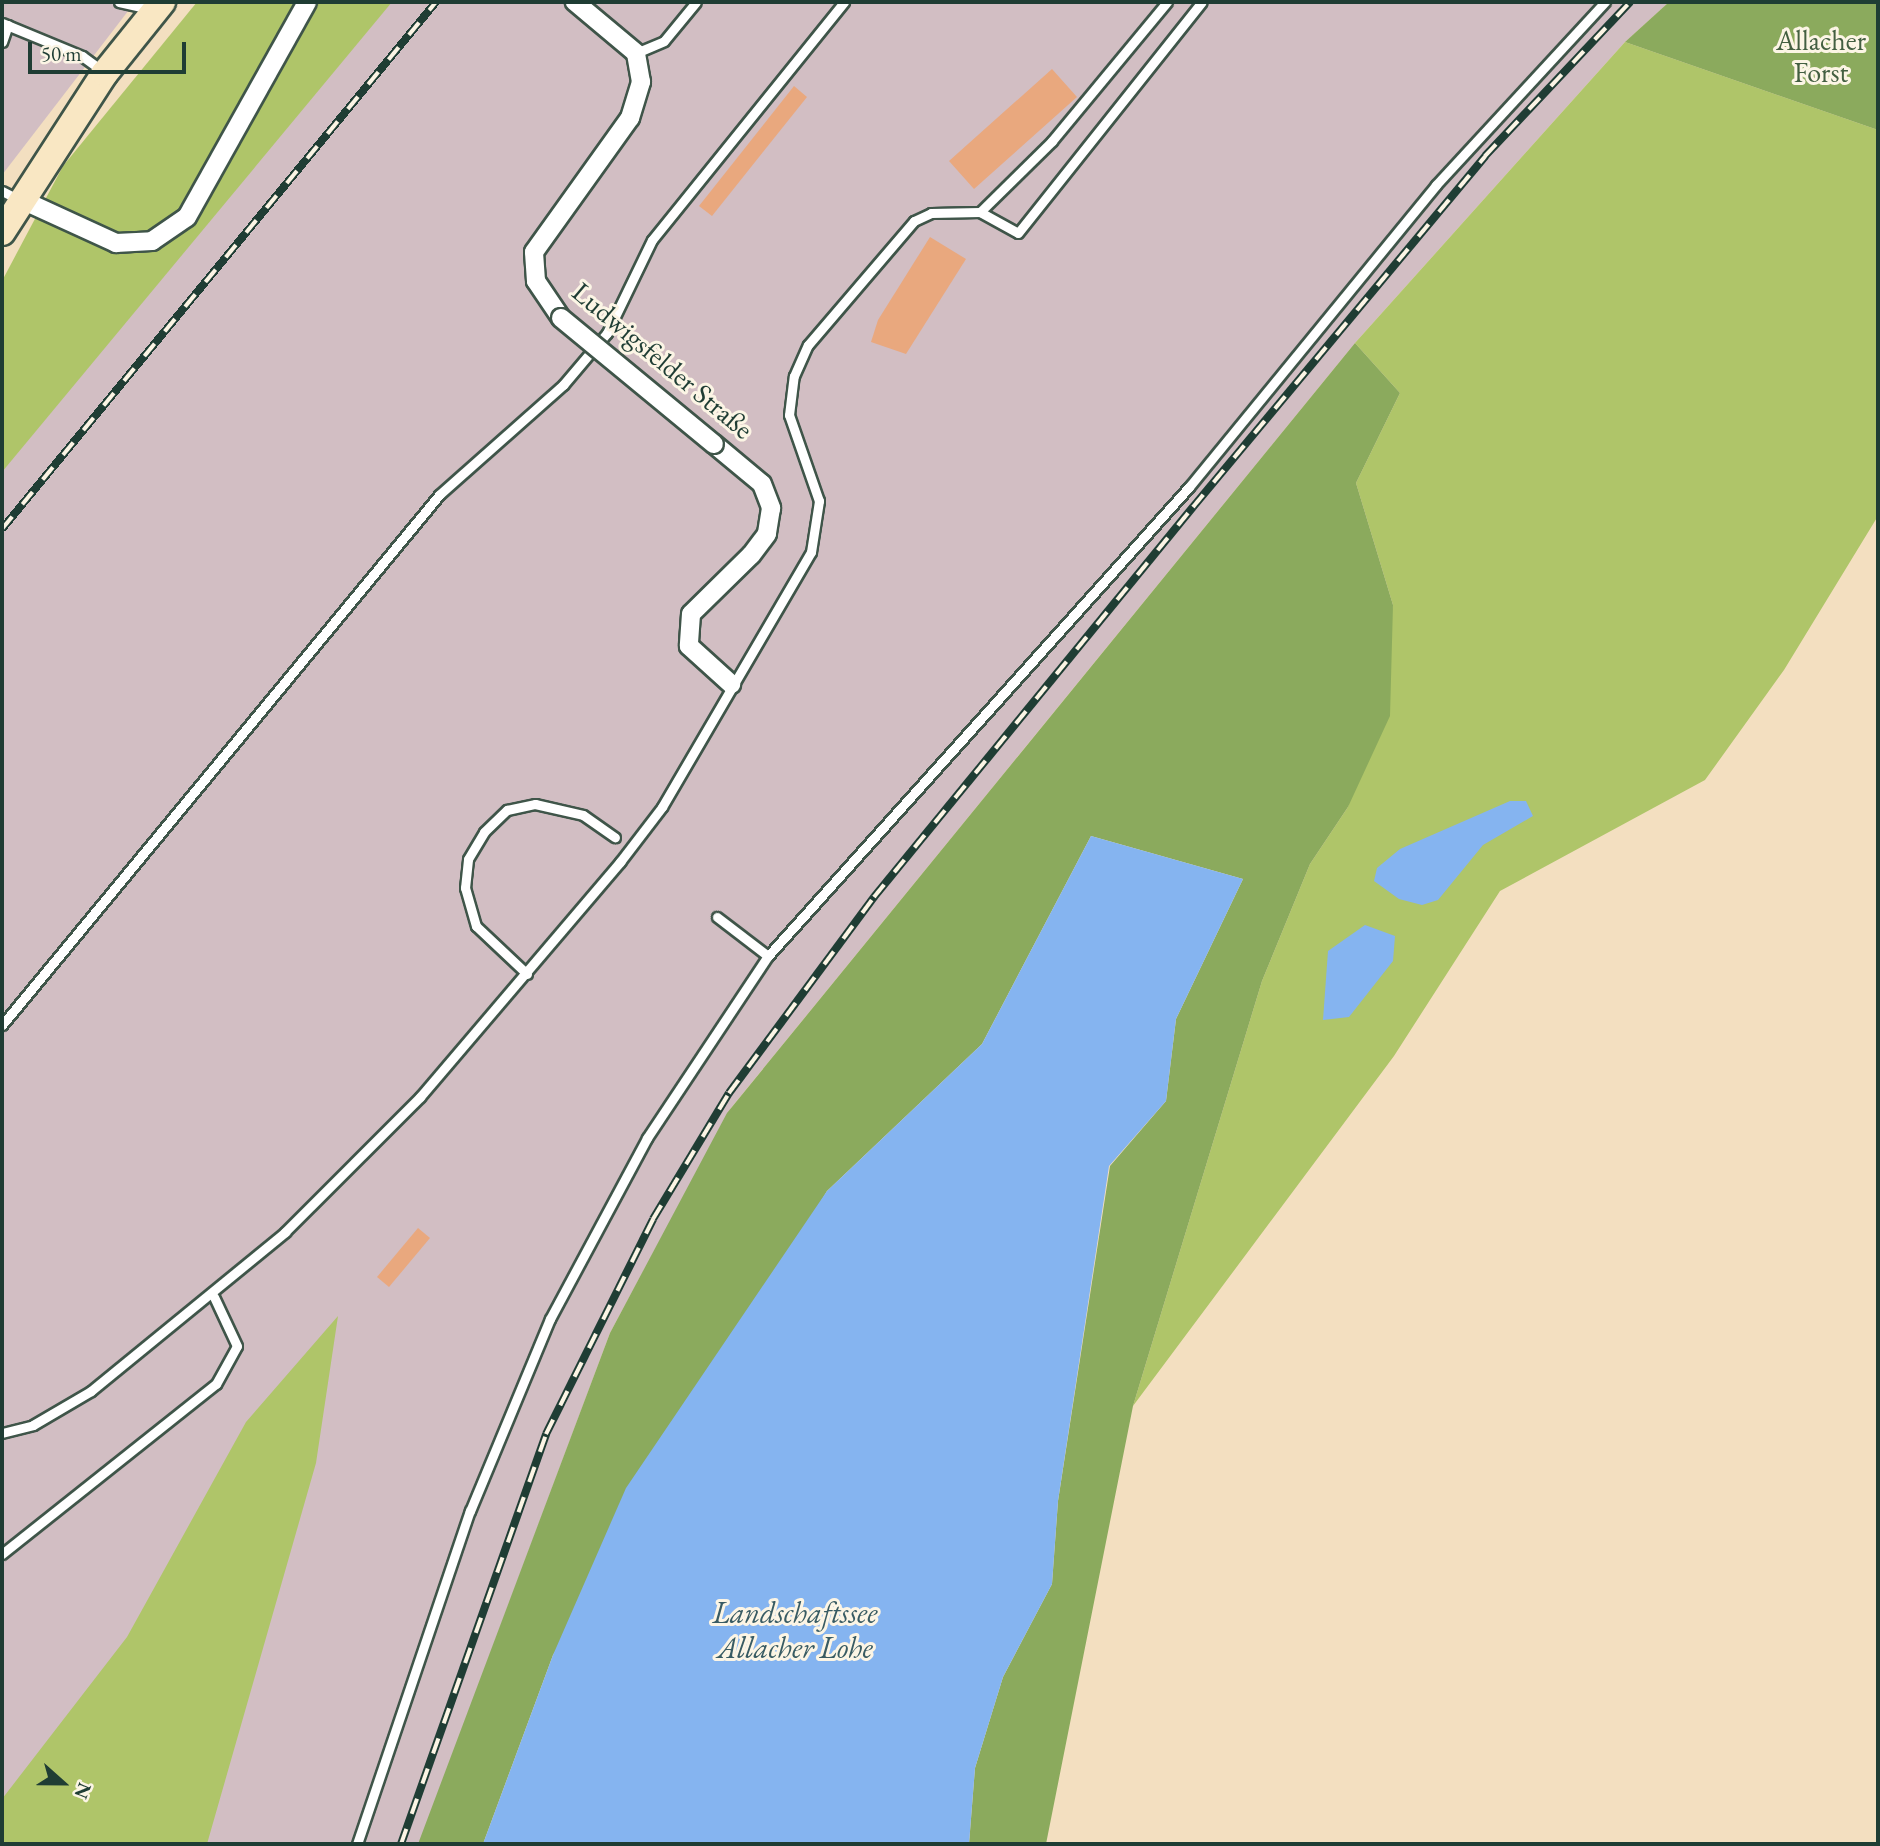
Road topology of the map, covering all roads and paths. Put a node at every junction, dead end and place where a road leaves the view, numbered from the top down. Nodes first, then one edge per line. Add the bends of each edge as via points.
1 (119, 2) edge
2 (307, 2) edge
3 (575, 2) edge
4 (696, 2) edge
5 (844, 2) edge
6 (1167, 2) edge
7 (1202, 2) edge
8 (1605, 2) edge
9 (159, 6) edge
10 (5, 24) edge
11 (2, 42) edge
12 (636, 53) junction
13 (105, 73) junction
14 (11, 195) edge
15 (980, 212) junction
16 (2, 232) edge
17 (731, 684) junction
18 (615, 837) dead end
19 (717, 917) dead end
20 (768, 956) junction
21 (527, 974) junction
22 (2, 1025) edge
23 (214, 1297) junction
24 (2, 1433) edge
25 (2, 1554) edge
26 (357, 1844) edge

1 - 9 lane
2 - 14 street via 187,217 161,235 116,243
3 - 12 street
4 - 12 lane via 664,41
5 - 22 lane via 652,240 607,333 563,385 439,495
6 - 15 lane via 1052,141
7 - 15 lane via 1018,233
8 - 20 lane via 1436,185 1189,487
9 - 13 street
10 - 11 lane
10 - 13 lane via 82,56
12 - 17 street, Ludwigsfelder Straße, bridge via 638,104 534,252 536,281 561,318 762,484 771,508 759,545 700,600 689,621 689,646 697,659
13 - 14 street
14 - 16 street
15 - 17 lane via 931,213 914,221 808,345 794,376 789,415 812,474 819,522 811,552
17 - 21 lane via 662,807
18 - 21 lane via 583,815 535,804 507,810 484,832 468,859 465,888 472,913 476,926
19 - 20 lane
20 - 26 lane via 647,1138 550,1319 470,1511
21 - 23 lane via 420,1097
23 - 24 lane via 92,1391 33,1425
23 - 25 lane via 237,1346 216,1384

